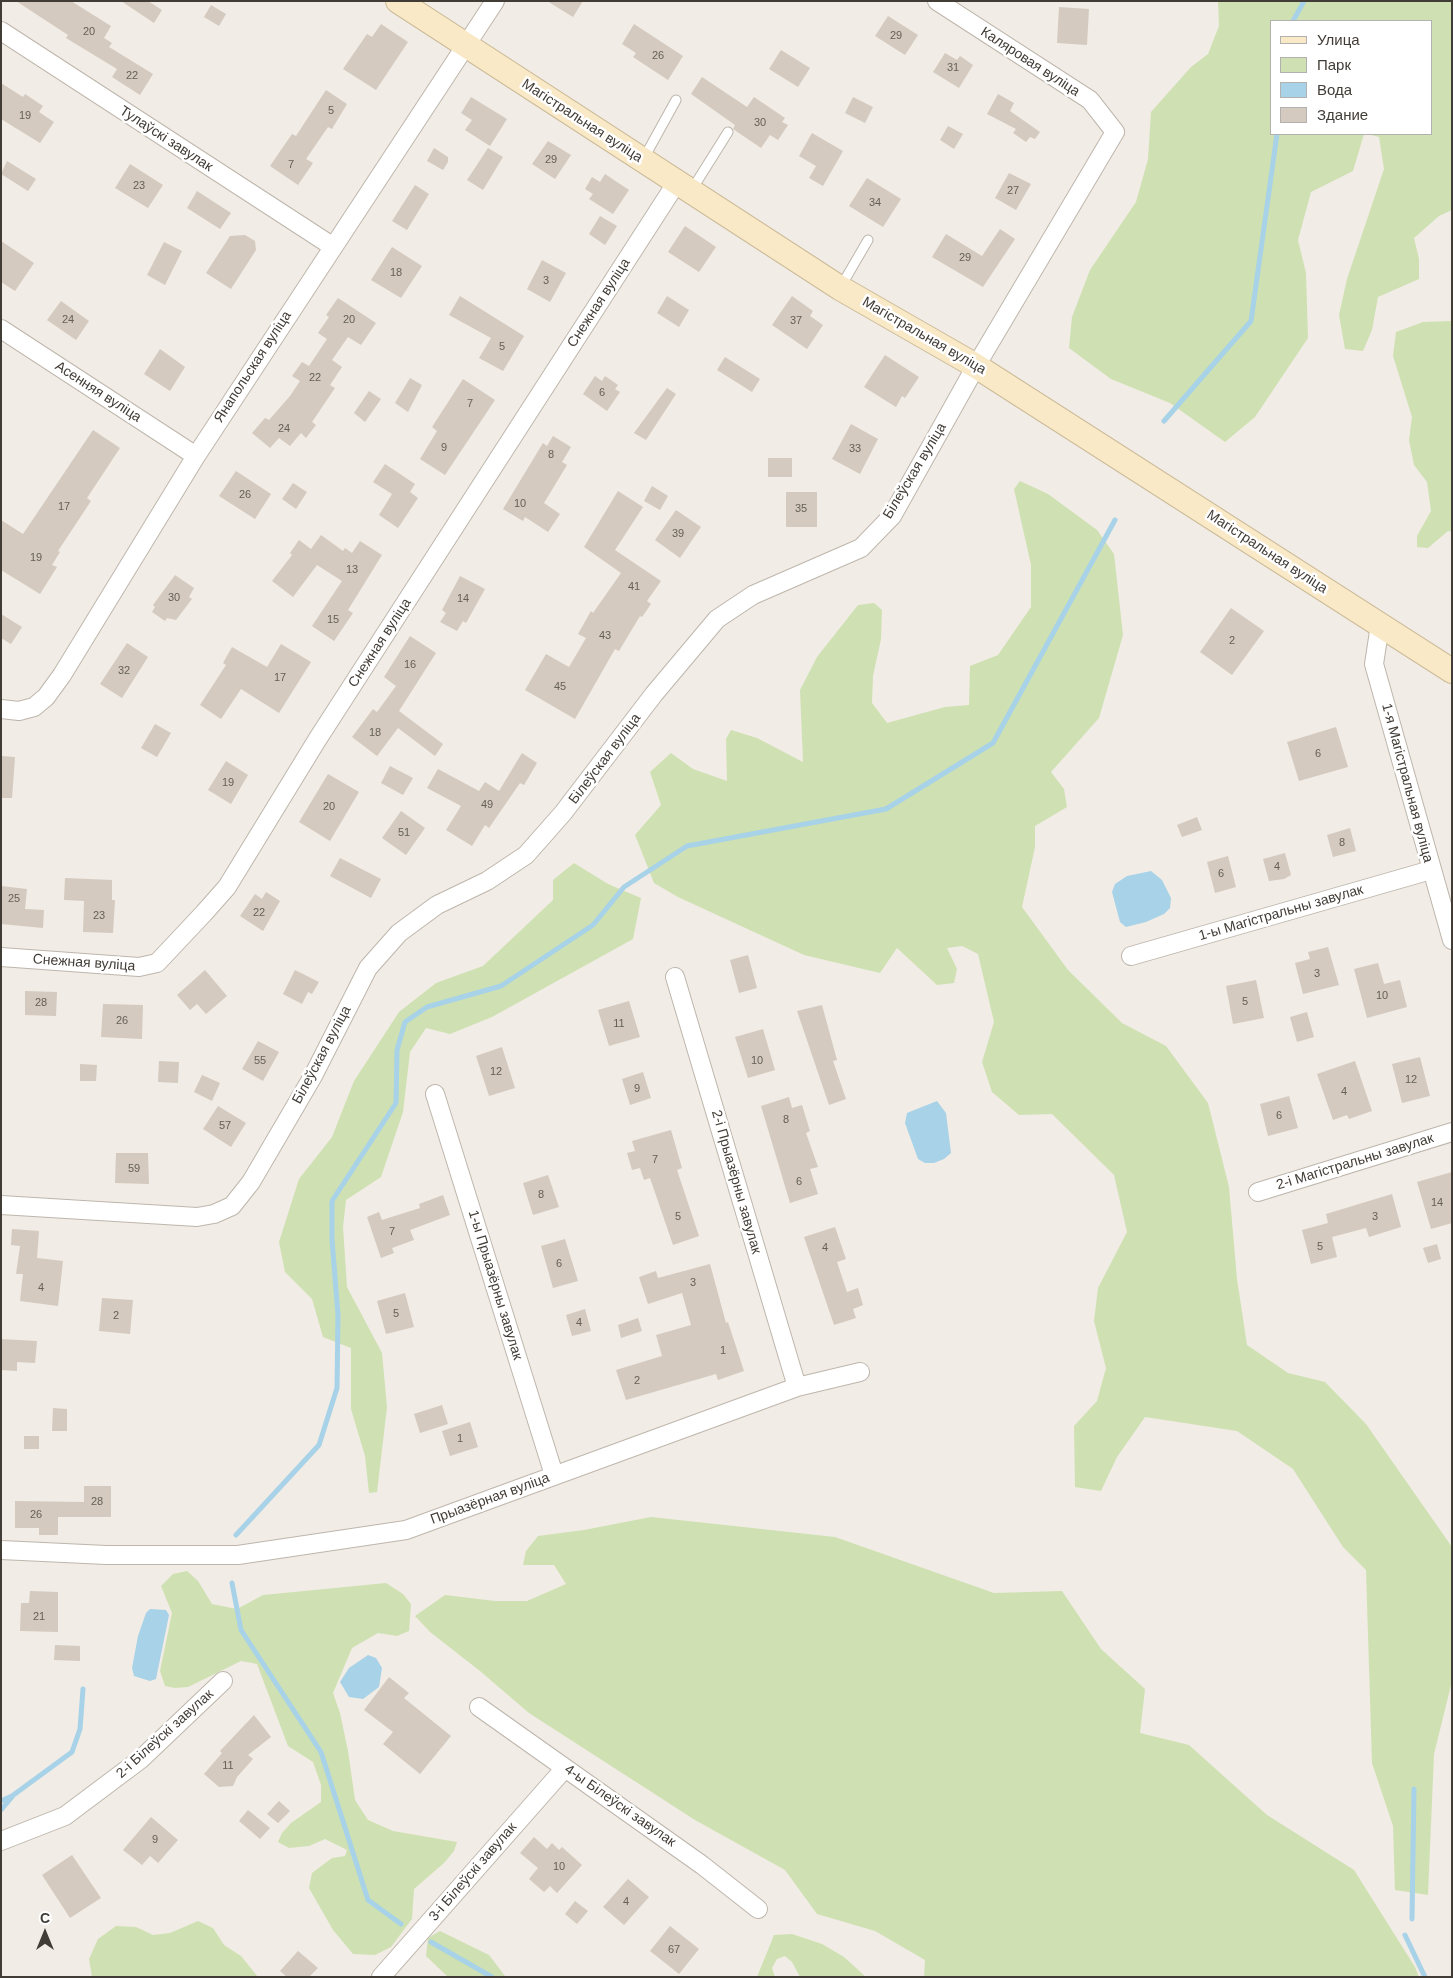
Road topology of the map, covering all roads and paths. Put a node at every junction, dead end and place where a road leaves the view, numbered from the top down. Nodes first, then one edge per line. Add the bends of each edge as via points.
1 (398, 1) edge
2 (495, 1) edge
3 (937, 1) edge
4 (1, 31) edge
5 (466, 46) junction
6 (676, 100) dead end
7 (728, 132) dead end
8 (1115, 132) joint
9 (643, 161) junction
10 (684, 187) junction
11 (868, 240) dead end
12 (332, 246) junction
13 (840, 288) junction
14 (1, 329) edge
15 (976, 366) junction
16 (196, 456) junction
17 (1380, 625) junction
18 (1452, 670) edge
19 (1, 710) edge
20 (1431, 870) junction
21 (1452, 940) edge
22 (1131, 956) dead end
23 (1, 957) edge
24 (675, 977) dead end
25 (435, 1094) dead end
26 (1452, 1132) edge
27 (1258, 1192) dead end
28 (1, 1205) edge
29 (860, 1372) dead end
30 (797, 1388) junction
31 (554, 1475) junction
32 (1, 1550) edge
33 (223, 1681) dead end
34 (479, 1707) dead end
35 (565, 1768) junction
36 (1, 1842) edge
37 (758, 1909) dead end
38 (381, 1977) edge

1 - 5 street, Магістральная вуліца
2 - 5 street, Янапольская вуліца
3 - 8 street, Каляровая вуліца via 1090,100
4 - 12 street, Тулаўскі завулак
5 - 9 street, Магістральная вуліца
5 - 12 street, Янапольская вуліца
6 - 9 lane
7 - 10 lane
8 - 15 street, Білеўская вуліца
9 - 10 street, Магістральная вуліца
10 - 13 street, Магістральная вуліца
10 - 23 street, Снежная вуліца via 317,740 227,887 204,913 157,963 139,967
11 - 13 lane
12 - 16 street, Янапольская вуліца
13 - 15 street, Магістральная вуліца
14 - 16 street, Асенняя вуліца
15 - 17 street, Магістральная вуліца
15 - 28 street, Білеўская вуліца via 892,516 860,548 752,595 717,619 526,855 487,881 437,905 399,933 374,960 313,1076 250,1182 232,1206 197,1217
16 - 19 street, Янапольская вуліца via 46,697 34,707 19,711
17 - 18 street, Магістральная вуліца
17 - 20 street, 1-я Магістральная вуліца via 1374,664
20 - 21 street, 1-я Магістральная вуліца
20 - 22 street, 1-ы Магістральны завулак
24 - 30 street, 2-і Прыазёрны завулак
25 - 31 street, 1-ы Прыазёрны завулак
26 - 27 street, 2-і Магістральны завулак
29 - 30 street, Прыазёрная вуліца
30 - 31 street, Прыазёрная вуліца
31 - 32 street, Прыазёрная вуліца via 406,1530 238,1555 106,1555
33 - 36 street, 2-і Білеўскі завулак via 141,1759 65,1816
34 - 35 street, 4-ы Білеўскі завулак
35 - 37 street, 4-ы Білеўскі завулак
35 - 38 street, 3-і Білеўскі завулак

